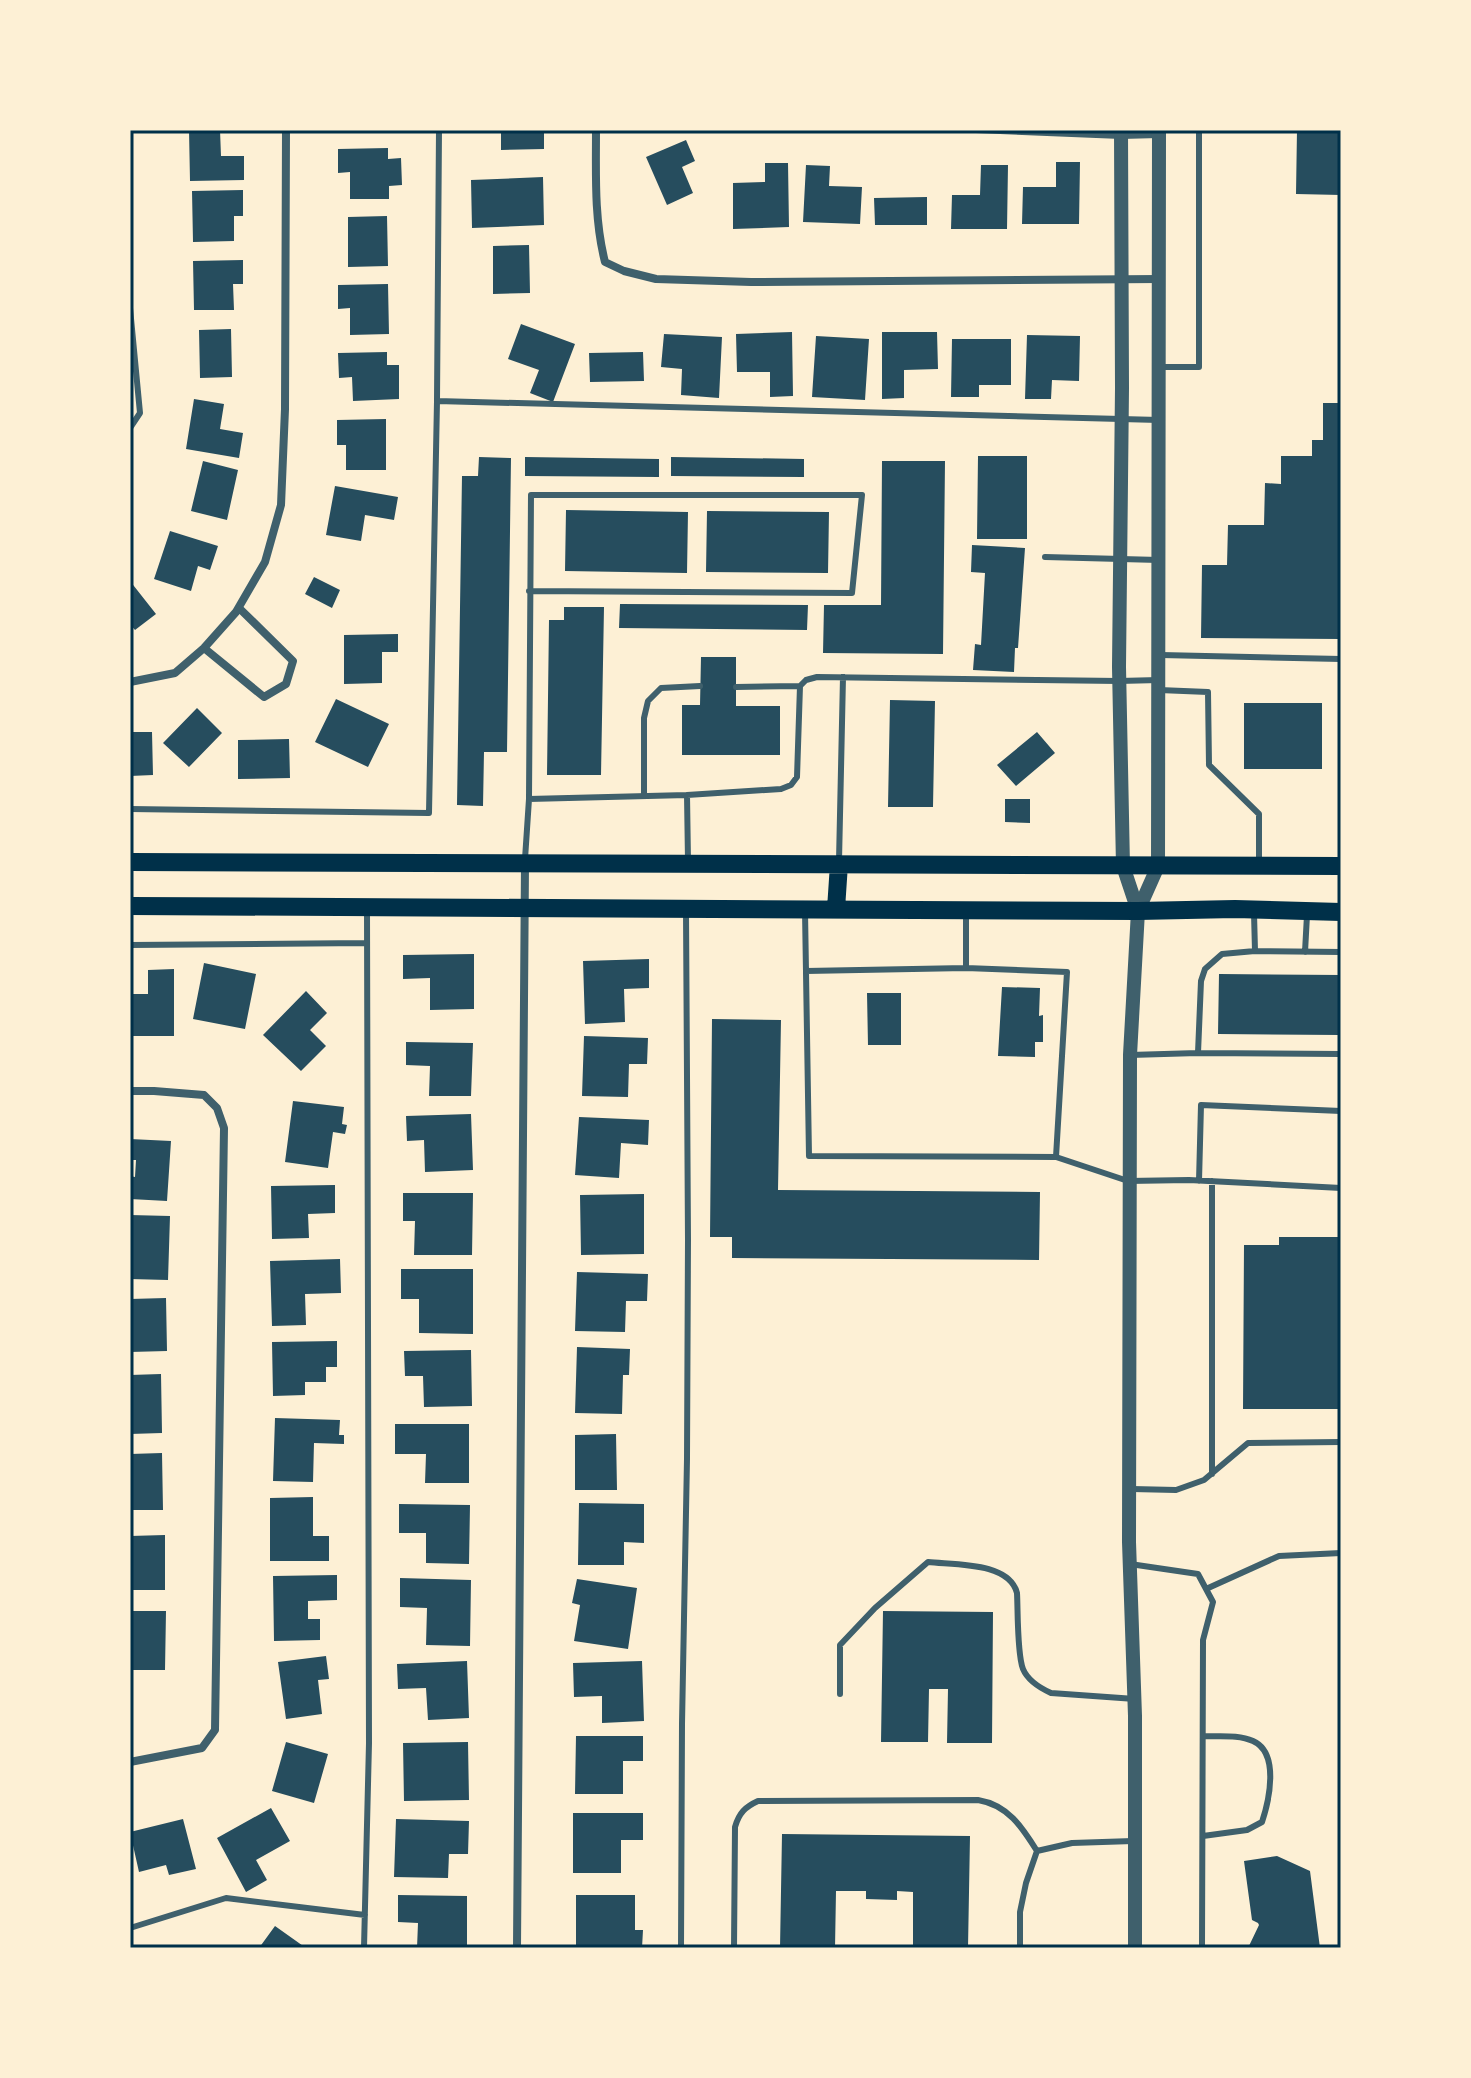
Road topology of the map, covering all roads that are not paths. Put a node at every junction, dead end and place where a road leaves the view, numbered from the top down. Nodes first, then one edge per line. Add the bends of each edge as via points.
1 (286, 130) edge
2 (439, 130) edge
3 (596, 130) edge
4 (976, 130) edge
5 (1199, 130) edge
6 (1121, 133) edge
7 (1159, 133) edge
8 (1160, 279) junction
9 (1122, 280) junction
10 (130, 308) edge
11 (1159, 367) junction
12 (437, 401) junction
13 (1122, 420) junction
14 (1159, 420) junction
15 (130, 428) edge
16 (1045, 557) dead end
17 (1120, 559) junction
18 (1159, 560) junction
19 (529, 591) junction
20 (239, 608) junction
21 (204, 648) junction
22 (1159, 655) junction
23 (1341, 659) edge
24 (843, 677) junction
25 (1119, 681) junction
26 (130, 682) edge
27 (1159, 685) junction
28 (700, 686) dead end
29 (800, 686) junction
30 (736, 687) dead end
31 (687, 795) junction
32 (644, 796) junction
33 (529, 799) junction
34 (130, 809) edge
35 (130, 862) edge
36 (525, 863) junction
37 (688, 864) junction
38 (839, 864) junction
39 (1123, 866) junction
40 (1158, 866) junction
41 (1259, 866) junction
42 (1341, 866) edge
43 (130, 906) edge
44 (367, 907) junction
45 (525, 907) junction
46 (685, 908) junction
47 (805, 908) junction
48 (836, 909) junction
49 (966, 909) junction
50 (1254, 910) junction
51 (1138, 911) junction
52 (1307, 911) junction
53 (1341, 912) edge
54 (367, 943) junction
55 (130, 945) edge
56 (1255, 951) junction
57 (1305, 952) junction
58 (1341, 952) edge
59 (966, 968) junction
60 (806, 971) junction
61 (1198, 1053) junction
62 (1341, 1054) edge
63 (1130, 1055) junction
64 (130, 1091) edge
65 (1341, 1111) edge
66 (1056, 1157) junction
67 (1128, 1181) junction
68 (1199, 1181) junction
69 (1212, 1181) junction
70 (1341, 1188) edge
71 (1341, 1442) edge
72 (1212, 1474) junction
73 (1129, 1489) junction
74 (1341, 1553) edge
75 (1129, 1564) junction
76 (1206, 1589) junction
77 (840, 1694) dead end
78 (1135, 1699) junction
79 (1203, 1736) junction
80 (130, 1762) edge
81 (1203, 1836) junction
82 (1135, 1841) junction
83 (1037, 1851) junction
84 (365, 1915) junction
85 (130, 1928) edge
86 (364, 1948) edge
87 (517, 1948) edge
88 (681, 1948) edge
89 (734, 1948) edge
90 (1020, 1948) edge
91 (1135, 1948) edge
92 (1202, 1948) edge

1 - 20 street via 281,505 265,562
2 - 12 lane
3 - 9 street via 600,243 605,262 624,271 656,279 751,282
4 - 6 lane
5 - 11 lane via 1199,367
6 - 7 lane
6 - 9 street
7 - 8 street
8 - 9 street
8 - 11 street
9 - 13 street
10 - 15 lane via 140,413
11 - 14 street
12 - 13 lane
12 - 34 lane via 429,813
13 - 14 lane
13 - 17 street
14 - 18 street
16 - 17 lane
17 - 18 lane
17 - 25 street
18 - 22 street
19 - 19 lane via 531,495 862,495 852,593
19 - 33 lane
20 - 21 street
20 - 21 street via 293,661 286,684 264,697
21 - 26 street via 175,673
22 - 23 lane
22 - 27 street
24 - 25 lane
24 - 29 lane via 817,677
24 - 38 lane
25 - 27 lane
25 - 39 street
27 - 40 street
27 - 41 lane via 1208,692 1209,765 1259,814
28 - 32 lane via 661,688 648,701
29 - 30 lane
29 - 31 lane via 797,777 791,785
31 - 32 lane
31 - 37 lane
32 - 33 lane
33 - 36 lane
35 - 36 main road
36 - 37 main road
36 - 45 street
37 - 38 main road
38 - 39 main road
38 - 48 main road
39 - 40 main road
39 - 51 street
40 - 41 main road
40 - 51 street
41 - 42 main road
43 - 44 main road
44 - 45 main road
44 - 54 lane
45 - 46 main road
45 - 87 street
46 - 47 main road
46 - 88 lane via 688,1318
47 - 48 main road
47 - 60 lane
48 - 49 main road
49 - 51 main road
49 - 59 lane
50 - 51 main road
50 - 52 main road
50 - 56 lane
51 - 63 street
52 - 53 main road
52 - 57 lane
54 - 55 lane
54 - 84 lane
56 - 57 lane
56 - 61 lane via 1222,954 1205,969
57 - 58 lane
59 - 60 lane
59 - 66 lane via 1067,972
60 - 66 lane via 809,1156
61 - 62 lane
61 - 63 lane
63 - 67 street
64 - 80 street via 204,1095 217,1108 224,1128 215,1730 202,1748
65 - 68 lane via 1201,1105
66 - 67 lane
67 - 68 lane
67 - 73 street
68 - 69 lane
69 - 70 lane
69 - 72 lane
71 - 72 lane via 1248,1443
72 - 73 lane via 1176,1490
73 - 75 street
74 - 76 lane via 1279,1556
75 - 76 lane via 1198,1574
75 - 78 street
76 - 79 lane via 1213,1602 1203,1640
77 - 78 lane via 840,1645 928,1562 998,1570 1015,1583 1023,1668 1040,1688
78 - 82 street
79 - 81 lane
79 - 81 lane via 1256,1742 1266,1756 1271,1780 1262,1822 1247,1830
81 - 92 lane
82 - 83 lane via 1072,1843
82 - 91 street
83 - 89 lane via 1019,1824 993,1803 978,1800 758,1801 746,1807 735,1827
83 - 90 lane via 1020,1912
84 - 85 lane via 226,1898
84 - 86 lane

